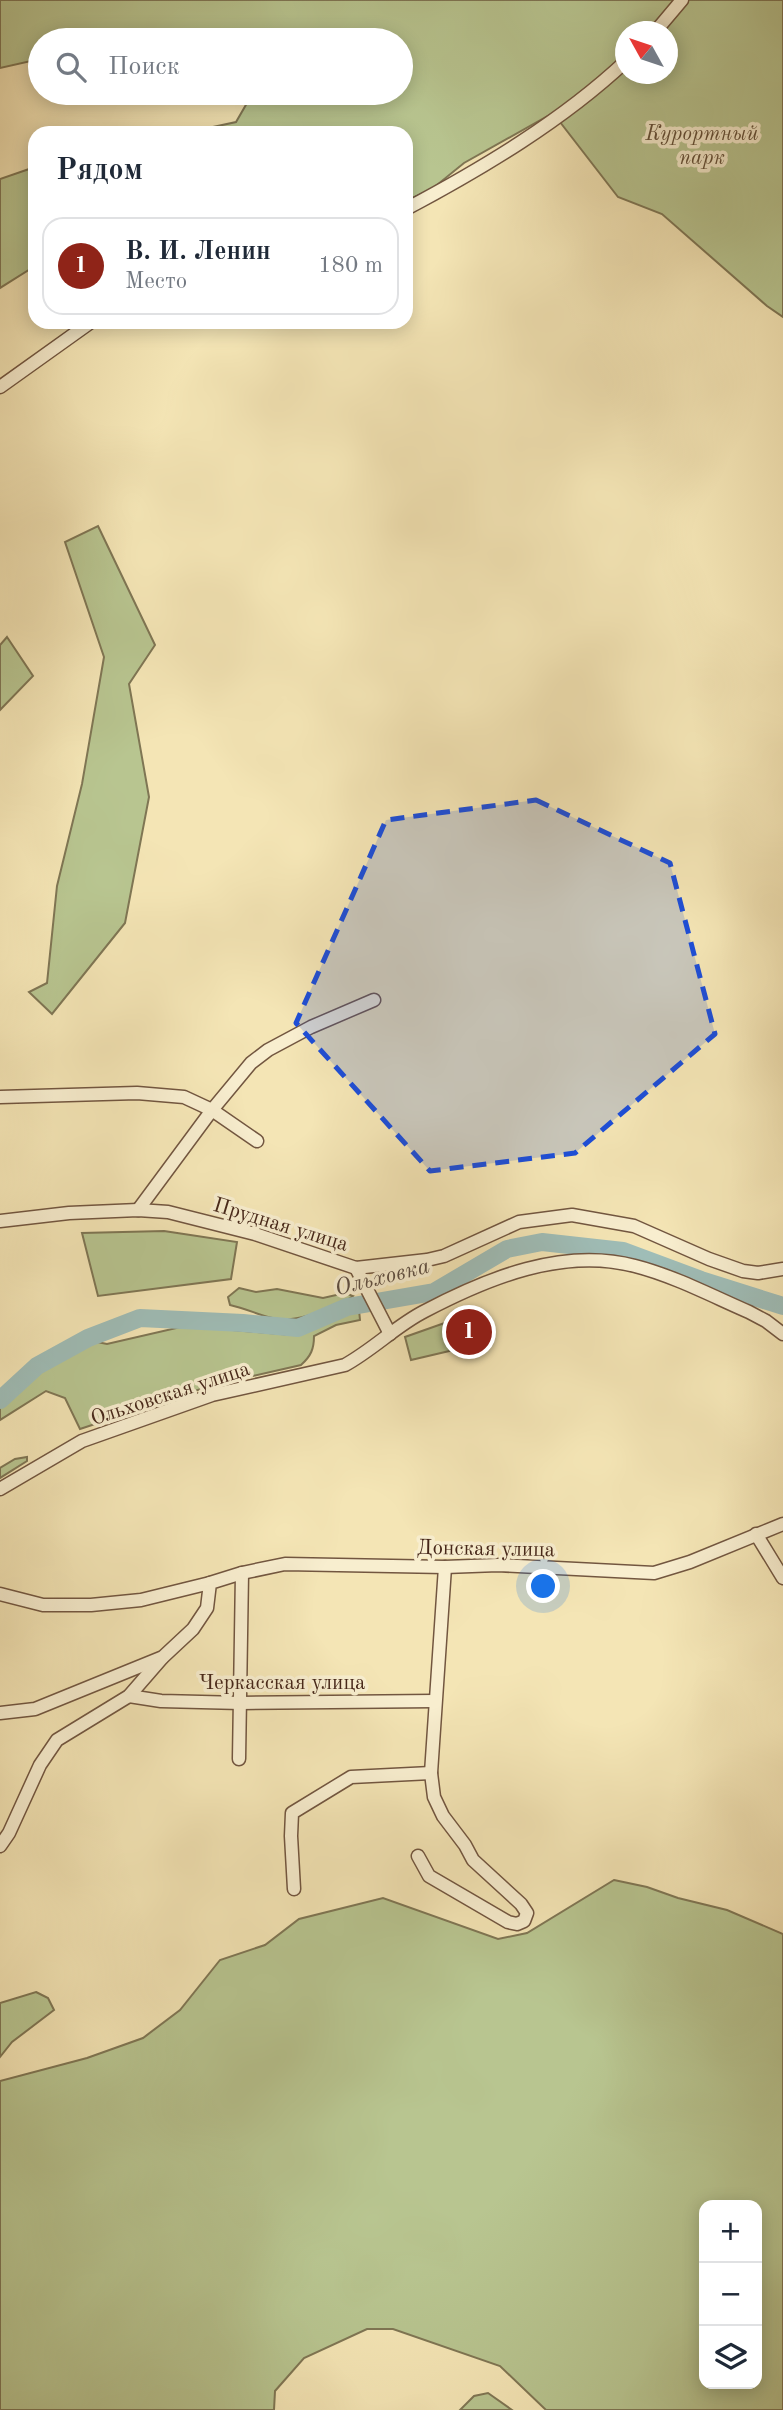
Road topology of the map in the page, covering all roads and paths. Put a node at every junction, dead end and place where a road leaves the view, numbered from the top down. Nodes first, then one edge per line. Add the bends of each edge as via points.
1 (682, 0) edge
2 (664, 21) edge
3 (615, 70) edge
4 (413, 205) edge
5 (81, 329) edge
6 (0, 387) edge
7 (374, 1000) dead end
8 (0, 1097) edge
9 (212, 1110) junction
10 (257, 1141) dead end
11 (138, 1210) junction
12 (0, 1221) edge
13 (356, 1268) junction
14 (783, 1269) edge
15 (390, 1334) junction
16 (783, 1334) edge
17 (0, 1489) edge
18 (783, 1524) edge
19 (756, 1534) junction
20 (445, 1567) junction
21 (242, 1573) junction
22 (783, 1578) edge
23 (210, 1583) junction
24 (0, 1594) edge
25 (163, 1657) junction
26 (129, 1696) junction
27 (435, 1701) junction
28 (241, 1703) junction
29 (0, 1713) edge
30 (239, 1759) dead end
31 (431, 1773) junction
32 (0, 1846) edge
33 (418, 1856) dead end
34 (294, 1889) dead end

1 - 2 street
3 - 4 street via 576,104
5 - 6 street
7 - 9 street via 268,1050 251,1063
8 - 9 street via 137,1093 184,1097
9 - 10 street
9 - 11 street
11 - 12 street, Прудная улица
11 - 13 street, Прудная улица via 225,1226
13 - 14 street, Прудная улица via 428,1260 519,1222 572,1215 634,1226 743,1271
13 - 15 street
15 - 16 street, Ольховская улица via 423,1311 512,1273 579,1261 633,1265 656,1273 749,1312
15 - 17 street, Ольховская улица via 345,1365 212,1395 82,1441
18 - 19 street, Донская улица
19 - 20 street, Донская улица via 654,1573 498,1565
19 - 22 street
20 - 21 street, Донская улица via 285,1564
20 - 27 street
21 - 23 street, Донская улица
21 - 28 street
23 - 24 street, Донская улица via 141,1600 91,1605 43,1605
23 - 25 street via 207,1608 193,1629
25 - 26 street
25 - 29 street via 34,1710
26 - 28 street, Черкасская улица
26 - 32 street via 57,1740
27 - 28 street, Черкасская улица
27 - 31 street
28 - 30 street
31 - 33 street via 434,1797 443,1816 473,1860 521,1904 527,1913 524,1921 508,1923 429,1876
31 - 34 street via 351,1777 292,1813

